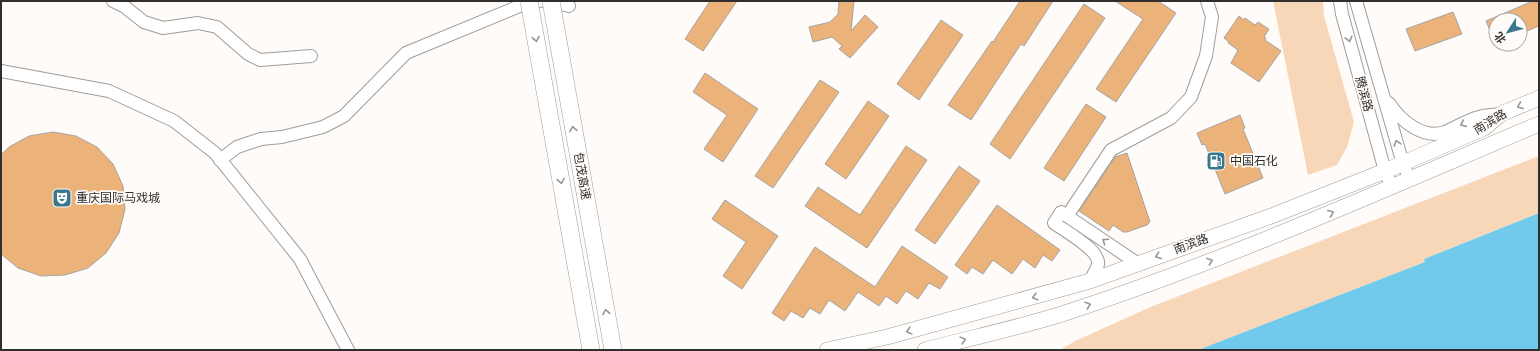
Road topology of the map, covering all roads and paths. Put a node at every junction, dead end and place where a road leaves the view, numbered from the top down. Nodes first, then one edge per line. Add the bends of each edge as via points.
1 (113, 1) edge
2 (529, 1) edge
3 (540, 1) edge
4 (544, 1) edge
5 (551, 1) edge
6 (1207, 1) edge
7 (1340, 1) edge
8 (1356, 1) edge
9 (569, 6) dead end
10 (311, 56) dead end
11 (1, 71) edge
12 (1383, 93) junction
13 (1539, 98) edge
14 (1501, 114) junction
15 (1539, 124) edge
16 (220, 160) junction
17 (1403, 164) junction
18 (1386, 171) junction
19 (1410, 179) junction
20 (1392, 187) junction
21 (1067, 216) junction
22 (1137, 263) junction
23 (1090, 281) junction
24 (348, 350) edge
25 (591, 350) edge
26 (613, 350) edge
27 (827, 350) edge
28 (925, 350) edge

1 - 10 street via 144,22 163,28 198,23 217,26 248,54 260,60
2 -> 25 highway, 包茂高速, bridge
3 - 16 street via 522,5 406,53 344,116 323,127 282,137 261,139 237,147
4 - 9 street
26 -> 5 highway, 包茂高速, bridge
6 - 21 street via 1212,17 1206,56 1191,97 1171,118 1110,150
7 -> 18 street, 腾滨路
8 - 12 street, 腾滨路
11 - 16 street via 109,91 174,121 215,153
14 -> 12 street via 1479,117 1443,133 1430,133 1405,122 1395,113
17 -> 12 street, 腾滨路
13 -> 14 main road, 南滨路
14 - 17 main road, 南滨路 via 1484,128
15 - 19 main road, 南滨路
16 - 24 street via 300,259
17 - 18 main road, 南滨路
17 - 19 street, 腾滨路
18 - 20 street, 腾滨路
18 -> 22 main road, 南滨路
19 - 20 main road, 南滨路
28 -> 20 main road, 南滨路 via 1060,314 1128,291 1225,256
22 -> 21 street
21 - 23 street via 1061,212 1054,223 1090,248 1097,257 1098,265
22 - 23 main road, 南滨路
23 -> 27 main road, 南滨路 via 887,337

